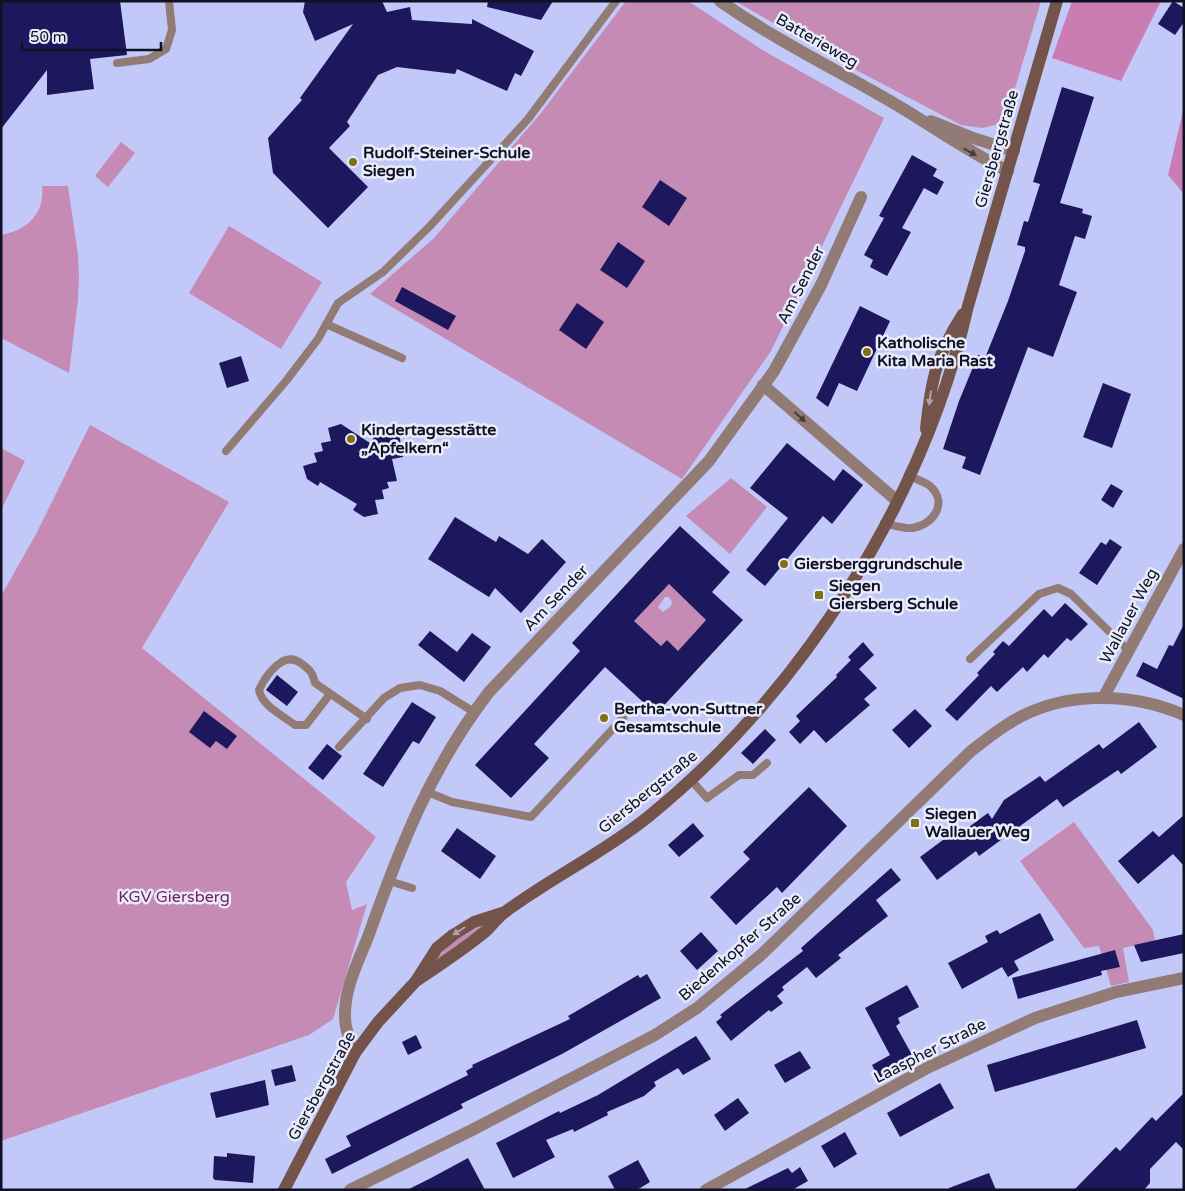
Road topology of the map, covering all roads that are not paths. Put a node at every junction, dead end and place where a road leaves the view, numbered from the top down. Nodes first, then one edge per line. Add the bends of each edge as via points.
1 (169, 1) edge
2 (616, 1) edge
3 (720, 1) edge
4 (1057, 1) edge
5 (117, 63) dead end
6 (899, 107) junction
7 (1014, 151) junction
8 (1008, 171) junction
9 (861, 197) dead end
10 (326, 324) junction
11 (402, 358) dead end
12 (763, 385) junction
13 (226, 451) dead end
14 (908, 475) junction
15 (896, 500) junction
16 (884, 523) junction
17 (1184, 549) edge
18 (1129, 651) junction
19 (970, 658) dead end
20 (330, 694) junction
21 (1103, 698) junction
22 (474, 712) junction
23 (1184, 715) edge
24 (623, 718) dead end
25 (367, 719) junction
26 (339, 747) dead end
27 (767, 763) dead end
28 (691, 780) junction
29 (425, 791) junction
30 (389, 881) junction
31 (412, 888) dead end
32 (1184, 978) edge
33 (355, 1053) junction
34 (284, 1190) edge
35 (350, 1190) edge
36 (706, 1190) edge

1 - 5 lane via 172,30 166,50 149,59
2 - 10 lane via 522,126 383,272 338,303
3 - 6 street, Batterieweg
4 - 7 street, Giersbergstraße
6 - 7 street, Batterieweg via 973,138
6 -> 8 street, Batterieweg via 955,143
7 - 8 street, Giersbergstraße
8 - 14 street, Giersbergstraße via 968,306 940,353 933,376 925,437
9 - 12 street, Am Sender via 821,285
10 - 11 lane
10 - 13 lane via 286,381
12 -> 15 street
12 - 22 street, Am Sender via 709,461 531,646
14 - 15 street, Giersbergstraße
14 - 16 lane via 930,486 937,497 937,513 929,523 910,528
15 - 16 street, Giersbergstraße
16 - 28 street, Giersbergstraße via 834,612 789,674 736,737
17 - 18 street, Wallauer Weg
18 - 19 lane via 1071,594 1058,588 1039,594
18 - 21 street, Wallauer Weg
20 - 20 lane via 315,683 312,672 299,661 289,658 282,661 259,690 265,703 301,726 306,725
20 - 25 lane
21 - 23 street, Biedenkopfer Straße via 1165,707
21 - 35 street, Biedenkopfer Straße via 1084,697 1040,708 1009,723 971,751 762,954 698,1008 638,1044
22 - 25 lane via 440,691 420,685 400,688 384,698
22 - 29 street, Am Sender
24 - 29 lane via 531,817 452,802
25 - 26 lane
27 - 28 lane via 753,775 738,775 707,798
28 - 33 street, Giersbergstraße via 615,842 504,913 474,922 452,935 437,948 416,981
29 - 30 street, Am Sender
30 - 31 lane
30 - 33 street, Am Sender via 346,1000 348,1036
32 - 36 street, Laaspher Straße via 1116,992 1034,1018 927,1068
33 - 34 street, Giersbergstraße

